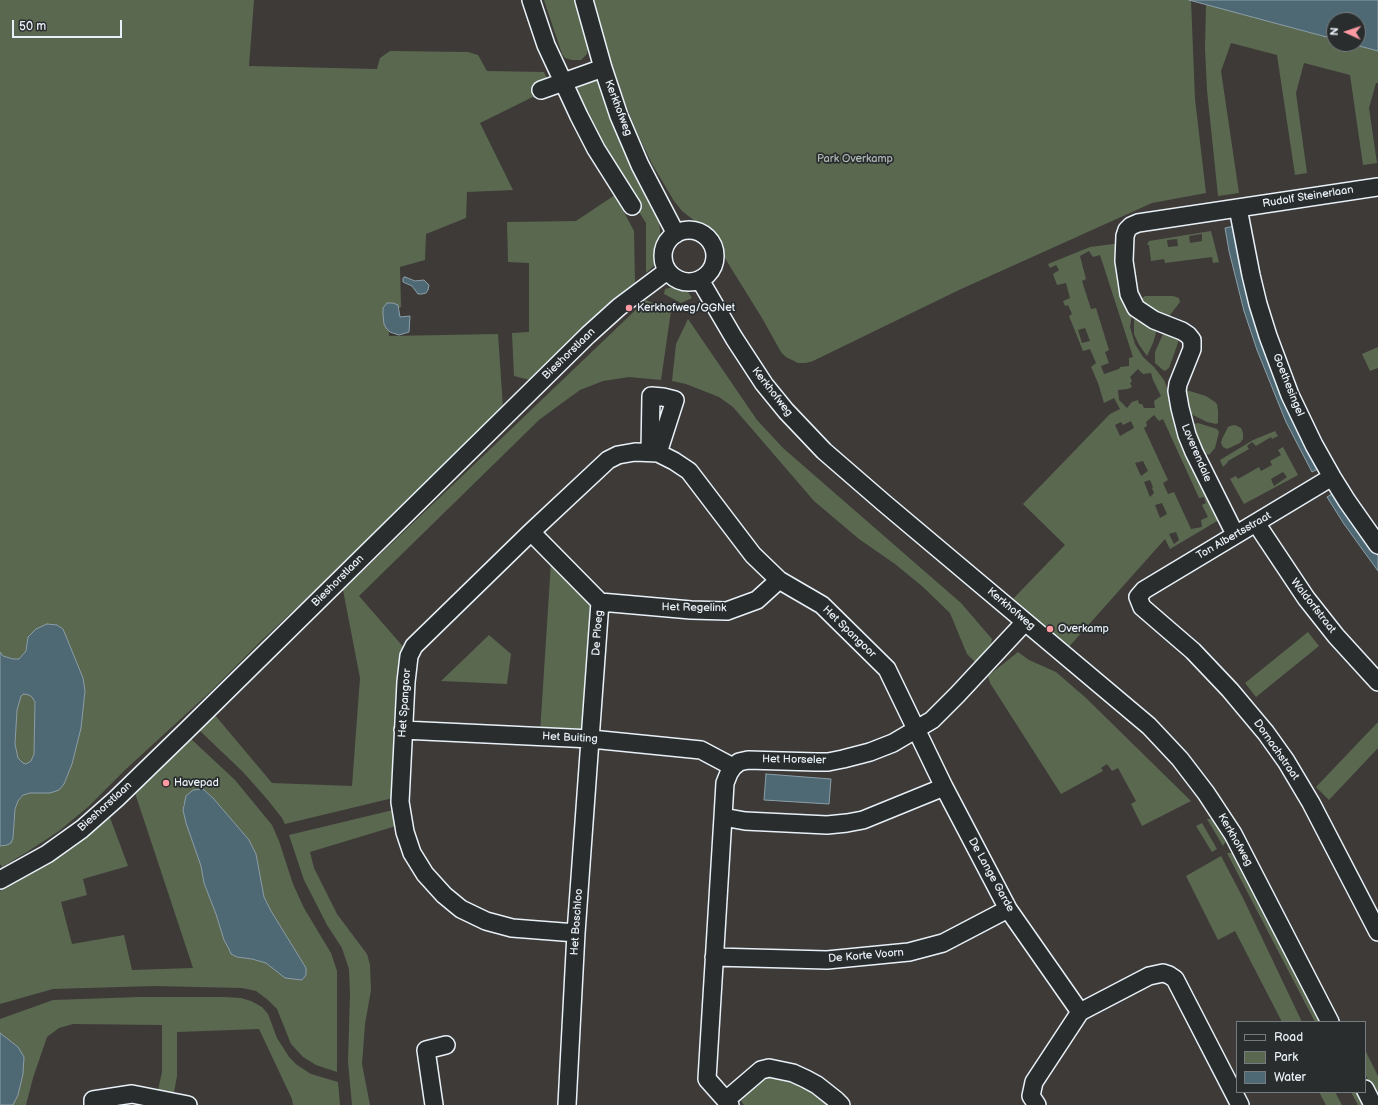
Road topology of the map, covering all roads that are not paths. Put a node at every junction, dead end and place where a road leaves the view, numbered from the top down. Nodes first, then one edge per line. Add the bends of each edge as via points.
1 (531, 0) edge
2 (584, 0) edge
3 (603, 68) junction
4 (562, 82) junction
5 (541, 90) dead end
6 (1378, 187) edge
7 (632, 206) dead end
8 (1238, 208) junction
9 (676, 234) junction
10 (667, 271) junction
11 (700, 280) junction
12 (1332, 477) junction
13 (1256, 523) junction
14 (531, 532) junction
15 (1235, 534) junction
16 (1378, 545) edge
17 (779, 580) junction
18 (1138, 597) joint
19 (600, 602) junction
20 (1025, 622) junction
21 (1378, 682) edge
22 (403, 730) junction
23 (916, 730) junction
24 (591, 739) junction
25 (733, 767) junction
26 (944, 787) junction
27 (723, 817) junction
28 (0, 880) edge
29 (1008, 909) junction
30 (1378, 932) edge
31 (576, 933) junction
32 (714, 957) junction
33 (1080, 1012) junction
34 (1329, 1021) edge
35 (446, 1046) dead end
36 (1366, 1091) edge
37 (728, 1103) edge
38 (93, 1105) edge
39 (188, 1105) edge
40 (434, 1105) edge
41 (567, 1105) edge
42 (841, 1105) edge
43 (1037, 1105) edge
44 (1240, 1105) edge
45 (1373, 1105) edge

1 - 4 street
2 - 3 street, Kerkhofweg
3 - 4 street, Kerkhofweg
3 - 9 street, Kerkhofweg via 619,116 640,165
4 - 5 street, Kerkhofweg
4 - 7 street via 596,149
6 - 8 street, Rudolf Steinerlaan
8 - 12 street, Goethesingel via 1250,275 1268,336 1300,415
8 - 15 street, Loverendale via 1138,223 1127,230 1124,247 1128,294 1136,308 1154,320 1182,331 1192,340 1192,349 1178,384 1180,408 1194,452
9 - 10 street via 668,241 663,251
9 - 11 street via 687,230 698,232 708,239 714,250 714,261 709,272
10 - 11 street via 682,281
10 - 28 street, Bieshorstlaan via 619,307 588,335 116,799 82,829 47,854
11 - 20 street, Kerkhofweg via 764,384 786,411 824,450 884,503
12 - 13 street, Ton Albertsstraat
12 - 16 street, Goethesingel
13 - 15 street, Ton Albertsstraat
13 - 21 street, Waldorfstraat via 1306,598
14 - 17 street, Het Spangoor via 608,460 624,454 654,453 674,460 689,471 753,555
14 - 19 street, De Ploeg
14 - 22 street, Het Spangoor via 414,646 406,682
15 - 18 street, Ton Albertsstraat via 1144,590
17 - 19 street, Het Regelink via 757,600 727,611
17 - 23 street, Het Spangoor via 822,605 888,669
18 - 30 street, Dornachstraat via 1142,607 1193,651 1230,690 1274,744 1311,803
19 - 24 street, De Ploeg
20 - 23 street, Het Horseler via 932,720
20 - 34 street, Kerkhofweg via 1149,726 1180,759 1206,793 1248,861
22 - 24 street, Het Buiting
22 - 31 street, Het Spangoor via 400,802 405,832 412,852 425,874 461,909 486,921 512,928
23 - 25 street, Het Horseler via 870,752 843,759 816,762 754,759 739,762
23 - 26 street, De Lange Garde
24 - 25 street, Het Buiting via 701,750
24 - 31 street, Het Boschloo
25 - 27 street via 725,783
26 - 27 street via 863,820 847,823 827,825
26 - 29 street, De Lange Garde
27 - 32 street
29 - 32 street, De Korte Voorn via 943,943 909,952 827,960
29 - 33 street, De Lange Garde
31 - 41 street, Het Boschloo
32 - 37 street via 707,1079
33 - 43 street via 1034,1082 1031,1096
33 - 44 street via 1149,976 1163,973 1169,975 1174,979
35 - 40 street via 426,1050
36 - 45 street
37 - 42 street via 761,1070 769,1068 793,1073 806,1079
38 - 39 street via 94,1100 132,1094

